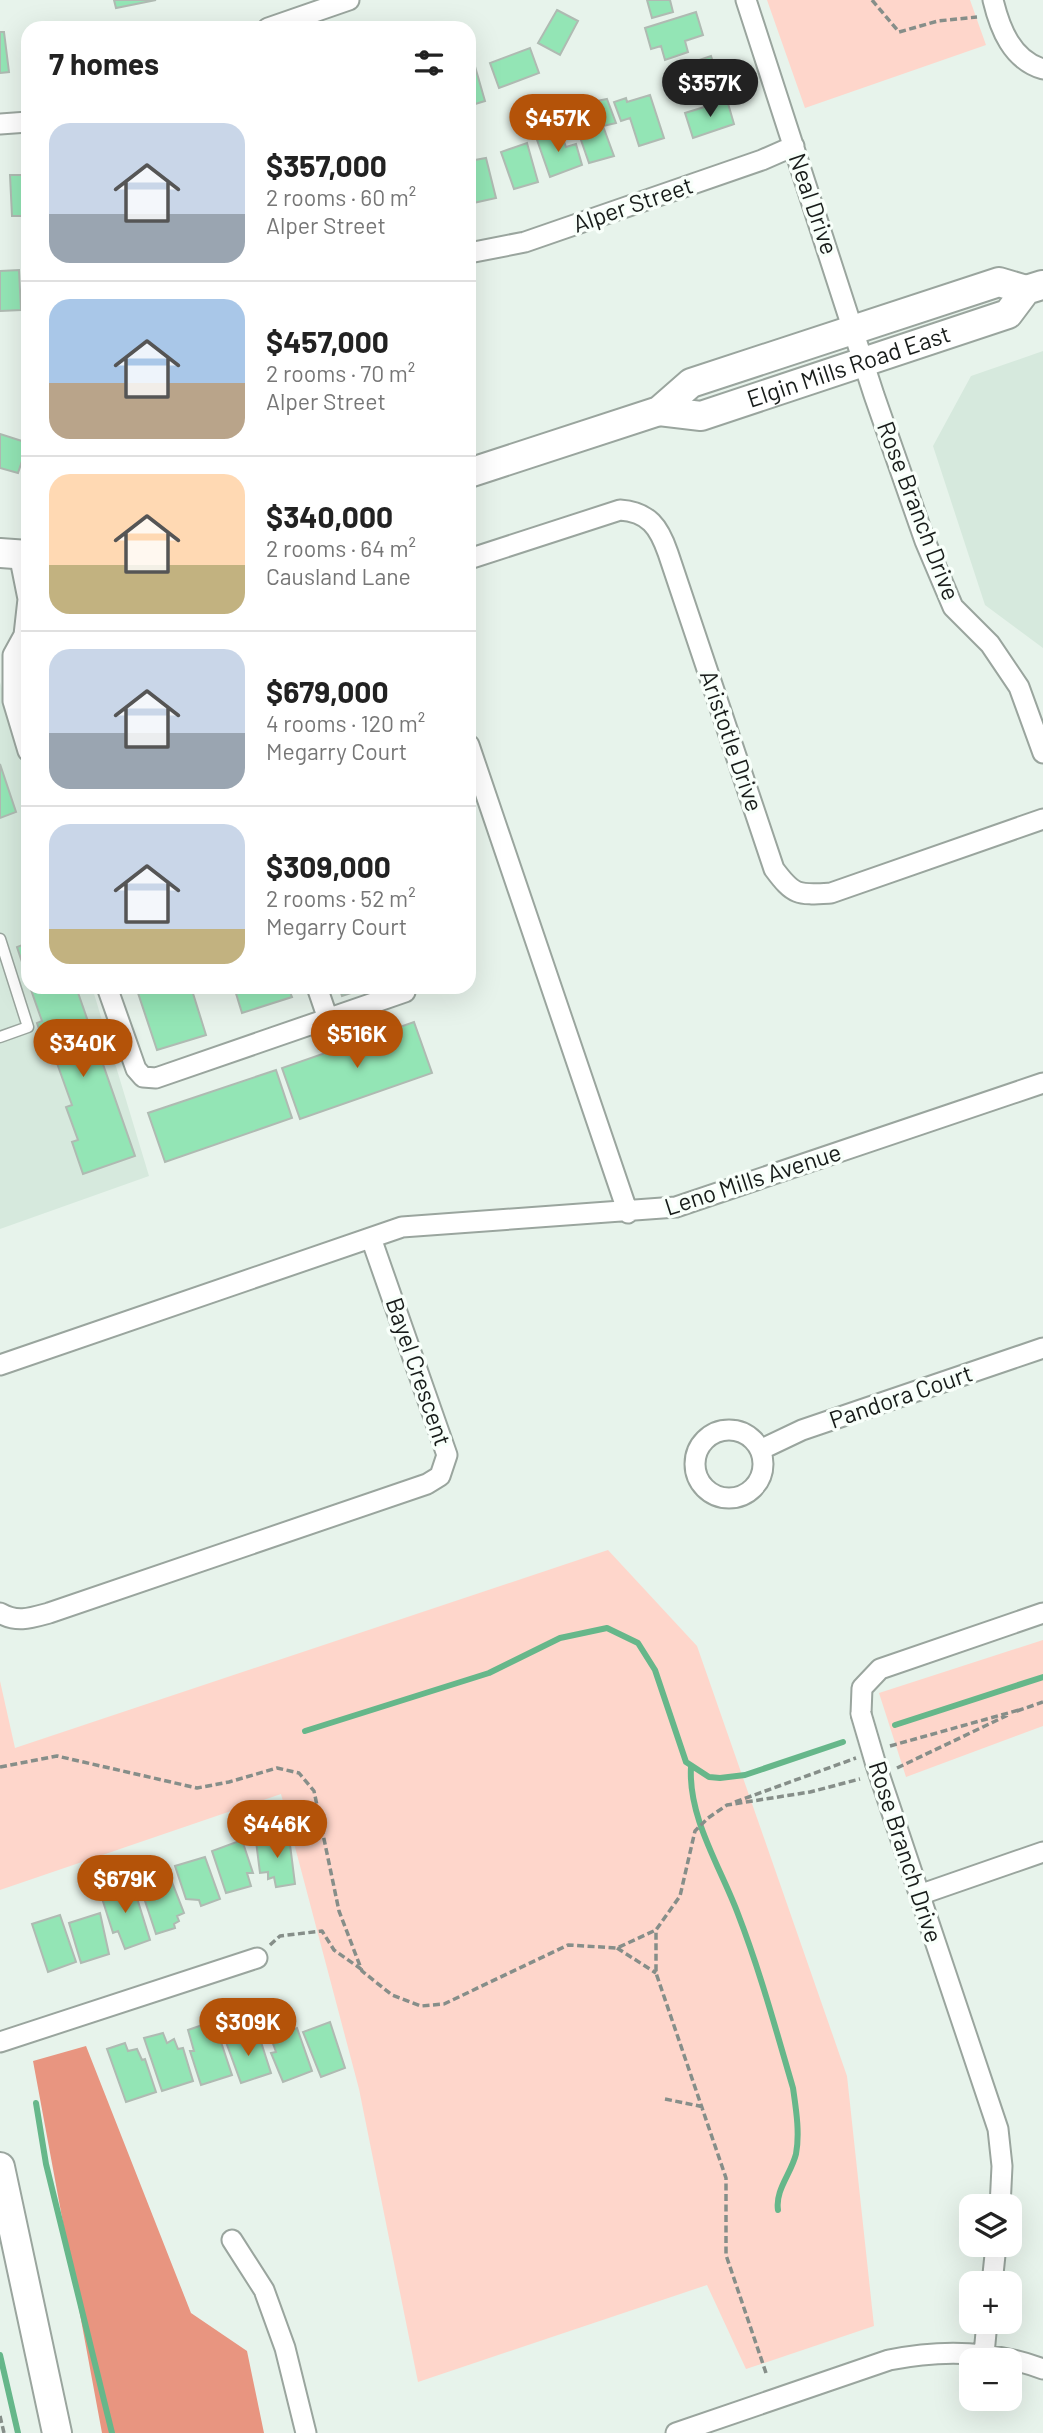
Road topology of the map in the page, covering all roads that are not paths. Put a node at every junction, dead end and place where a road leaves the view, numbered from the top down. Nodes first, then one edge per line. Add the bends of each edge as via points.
1 (349, 0) edge
2 (746, 0) edge
3 (995, 7) edge
4 (288, 21) edge
5 (1043, 69) edge
6 (21, 122) edge
7 (0, 124) edge
8 (794, 146) junction
9 (476, 252) edge
10 (1034, 287) edge
11 (854, 329) junction
12 (864, 363) junction
13 (659, 411) junction
14 (476, 470) edge
15 (16, 554) edge
16 (476, 556) edge
17 (21, 573) edge
18 (21, 639) edge
19 (7, 657) edge
20 (21, 728) edge
21 (1043, 753) edge
22 (476, 766) edge
23 (1043, 818) edge
24 (0, 939) edge
25 (109, 994) edge
26 (319, 994) edge
27 (399, 994) edge
28 (328, 1019) junction
29 (0, 1037) edge
30 (1043, 1083) edge
31 (628, 1213) junction
32 (371, 1238) junction
33 (1043, 1348) edge
34 (0, 1365) edge
35 (760, 1450) dead end
36 (0, 1613) edge
37 (1043, 1613) edge
38 (1043, 1852) edge
39 (919, 1895) junction
40 (257, 1958) road end
41 (0, 2042) edge
42 (0, 2167) edge
43 (1001, 2194) edge
44 (232, 2240) dead end
45 (959, 2353) edge
46 (1022, 2364) edge
47 (1043, 2369) edge
48 (57, 2433) edge
49 (306, 2433) edge
50 (676, 2433) edge

1 - 4 street
2 - 8 street, Neal Drive
3 - 5 street via 1014,50
6 - 7 street
8 - 9 street, Alper Street via 525,242
8 - 11 street, Neal Drive
10 - 11 main road, Elgin Mills Road East via 999,282
10 - 12 main road, Elgin Mills Road East via 1008,314
11 - 12 street, Rose Branch Drive
11 - 13 main road, Elgin Mills Road East via 691,383
12 - 13 main road, Elgin Mills Road East via 701,416
12 - 21 street, Rose Branch Drive via 925,541 953,607 1006,665
13 - 14 main road, Elgin Mills Road East
15 - 17 street
16 - 23 street, Aristotle Drive via 620,510 634,511 654,523 774,869 788,888 806,894 831,892
18 - 19 street
19 - 20 street
22 - 31 street
24 - 29 lane via 28,1027
25 - 28 street via 143,1077 166,1074
26 - 28 street
27 - 28 street
30 - 31 street, Leno Mills Avenue via 696,1202
31 - 32 street, Leno Mills Avenue via 412,1226
32 - 34 street
32 - 36 street, Bayel Crescent via 447,1455 440,1476 49,1613 10,1619
33 - 35 street, Pandora Court via 802,1430
37 - 39 street, Rose Branch Drive, bridge via 880,1669 862,1688 861,1714 873,1767
38 - 39 street
39 - 43 street, Rose Branch Drive via 998,2129
40 - 41 street
42 - 48 main road
44 - 49 street via 264,2290 285,2348
45 - 50 street via 889,2360
46 - 47 street

